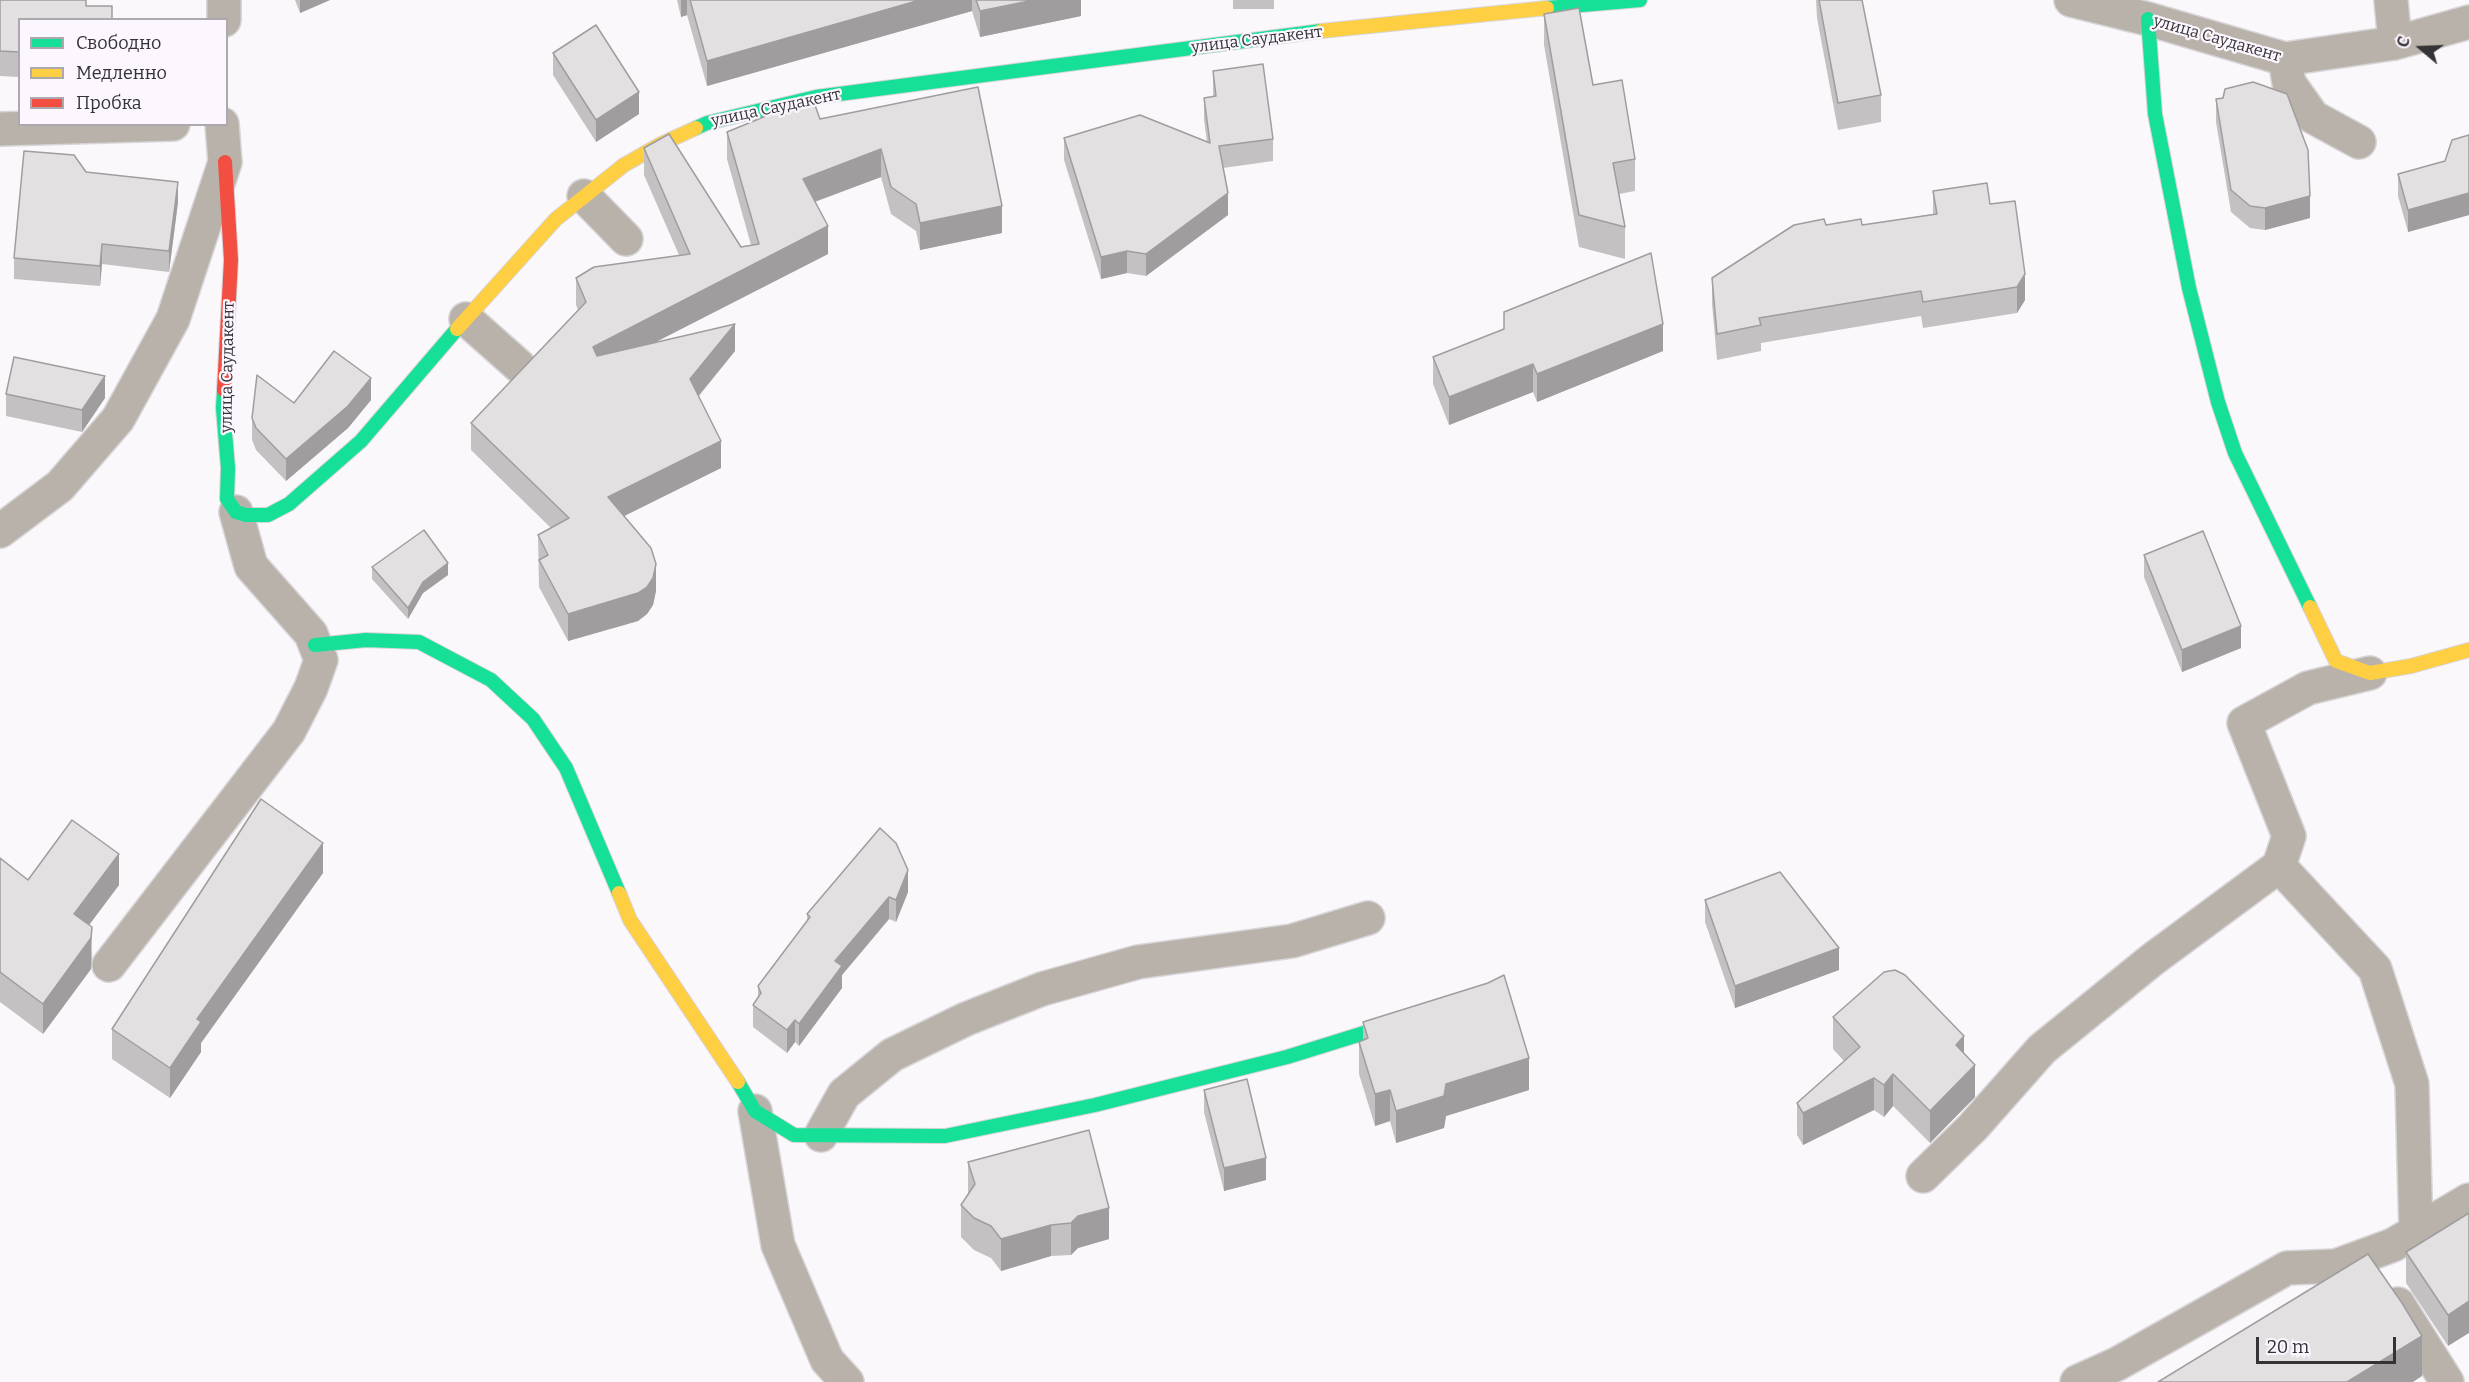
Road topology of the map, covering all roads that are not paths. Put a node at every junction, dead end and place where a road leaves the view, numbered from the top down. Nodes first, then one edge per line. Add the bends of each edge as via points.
1 (224, 0) edge
2 (1640, 0) edge
3 (2071, 0) edge
4 (2391, 0) edge
5 (224, 18) edge
6 (2148, 19) junction
7 (2469, 22) edge
8 (2395, 43) junction
9 (2284, 59) junction
10 (104, 126) edge
11 (222, 126) edge
12 (0, 129) edge
13 (2359, 142) dead end
14 (225, 162) junction
15 (584, 196) junction
16 (626, 239) dead end
17 (466, 319) junction
18 (519, 366) dead end
19 (236, 512) junction
20 (0, 531) edge
21 (315, 645) junction
22 (2469, 650) edge
23 (2370, 673) junction
24 (2279, 866) junction
25 (1368, 918) dead end
26 (109, 965) dead end
27 (1417, 1017) edge
28 (755, 1111) junction
29 (821, 1135) junction
30 (1923, 1176) dead end
31 (2469, 1200) edge
32 (2416, 1232) junction
33 (2364, 1256) junction
34 (847, 1382) edge
35 (2078, 1382) edge
36 (2447, 1382) edge

1 - 5 street
2 - 15 street, улица Саудакент via 1307,33 816,97 707,123 624,165
3 - 6 street, улица Саудакент
4 - 8 street
6 - 9 street, улица Саудакент
6 - 23 street via 2155,114 2189,288 2235,453 2336,661
7 - 8 street, улица Саудакент
8 - 9 street, улица Саудакент
9 - 13 street via 2289,83 2313,117
10 - 12 street
11 - 14 street
14 - 19 street, улица Саудакент via 231,260 223,408 227,499
14 - 20 street via 173,319 118,419 60,486
15 - 16 street
15 - 17 street, улица Саудакент via 556,219
17 - 18 street
17 - 19 street, улица Саудакент via 361,441 290,504 268,515
19 - 21 street via 251,566 311,634
21 - 26 street via 321,660 289,731
21 - 28 street via 366,640 419,642 491,680 533,718 566,768 630,920
22 - 23 street
23 - 24 street via 2308,688 2244,723 2289,836
24 - 30 street via 2162,952 2042,1050
24 - 32 street via 2375,969 2412,1084
25 - 29 street via 1292,941 1138,962 1042,989 966,1019 892,1055 844,1094
27 - 29 street via 1276,1060 1095,1105 945,1136
28 - 29 street via 794,1135
28 - 34 street via 778,1245 827,1360
31 - 32 street
32 - 33 street
33 - 35 street via 2336,1266 2287,1268
33 - 36 street

